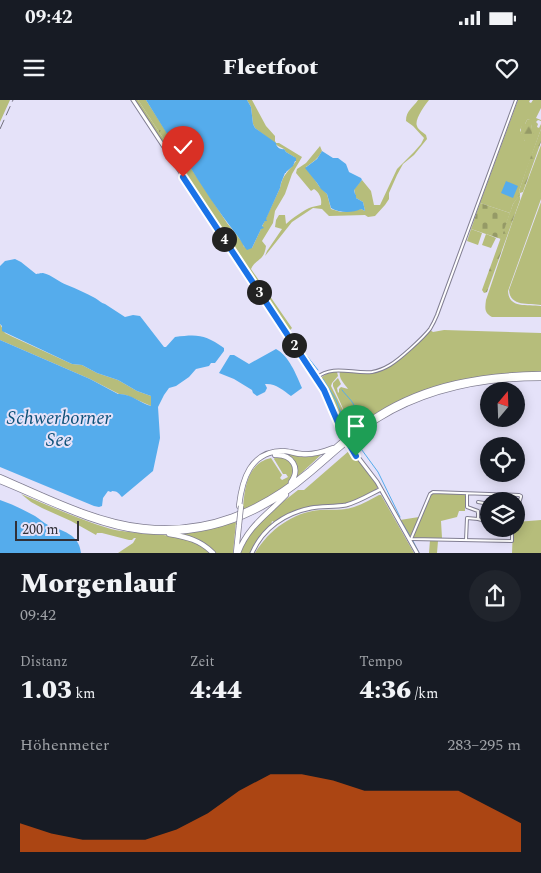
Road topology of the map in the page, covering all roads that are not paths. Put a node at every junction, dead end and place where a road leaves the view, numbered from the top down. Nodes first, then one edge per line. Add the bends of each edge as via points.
1 (133, 100) edge
2 (516, 100) edge
3 (541, 374) edge
4 (316, 378) junction
5 (541, 378) edge
6 (336, 446) junction
7 (0, 477) edge
8 (0, 481) edge
9 (290, 488) junction
10 (381, 489) junction
11 (468, 493) junction
12 (480, 494) edge
13 (240, 506) junction
14 (478, 518) joint
15 (161, 532) junction
16 (512, 537) edge
17 (410, 539) junction
18 (466, 540) junction
19 (213, 553) edge
20 (236, 553) edge
21 (252, 553) edge
22 (417, 553) edge

1 - 4 street
2 - 4 street via 442,302 428,331 389,366 374,372 333,370
3 - 6 highway via 478,378 425,392 378,415
4 - 10 street, bridge via 351,448
5 - 9 highway via 478,382 415,400 354,435
6 - 9 highway
6 - 13 highway via 313,454 282,451 262,457 246,473
7 - 9 highway via 99,518 158,528 204,525 230,518
8 - 15 highway via 104,523
9 - 13 highway via 295,473 293,462 281,454 268,457 248,474
9 - 15 highway via 265,506 228,522
9 - 20 highway via 252,528
10 - 17 street
10 - 21 street via 358,501 290,514 271,527
11 - 12 street
11 - 14 street via 467,507 478,511
11 - 17 street via 431,493
13 - 20 highway, bridge
14 - 18 street via 467,518
15 - 19 highway via 193,539
16 - 18 street via 512,541
17 - 18 street
17 - 22 street

